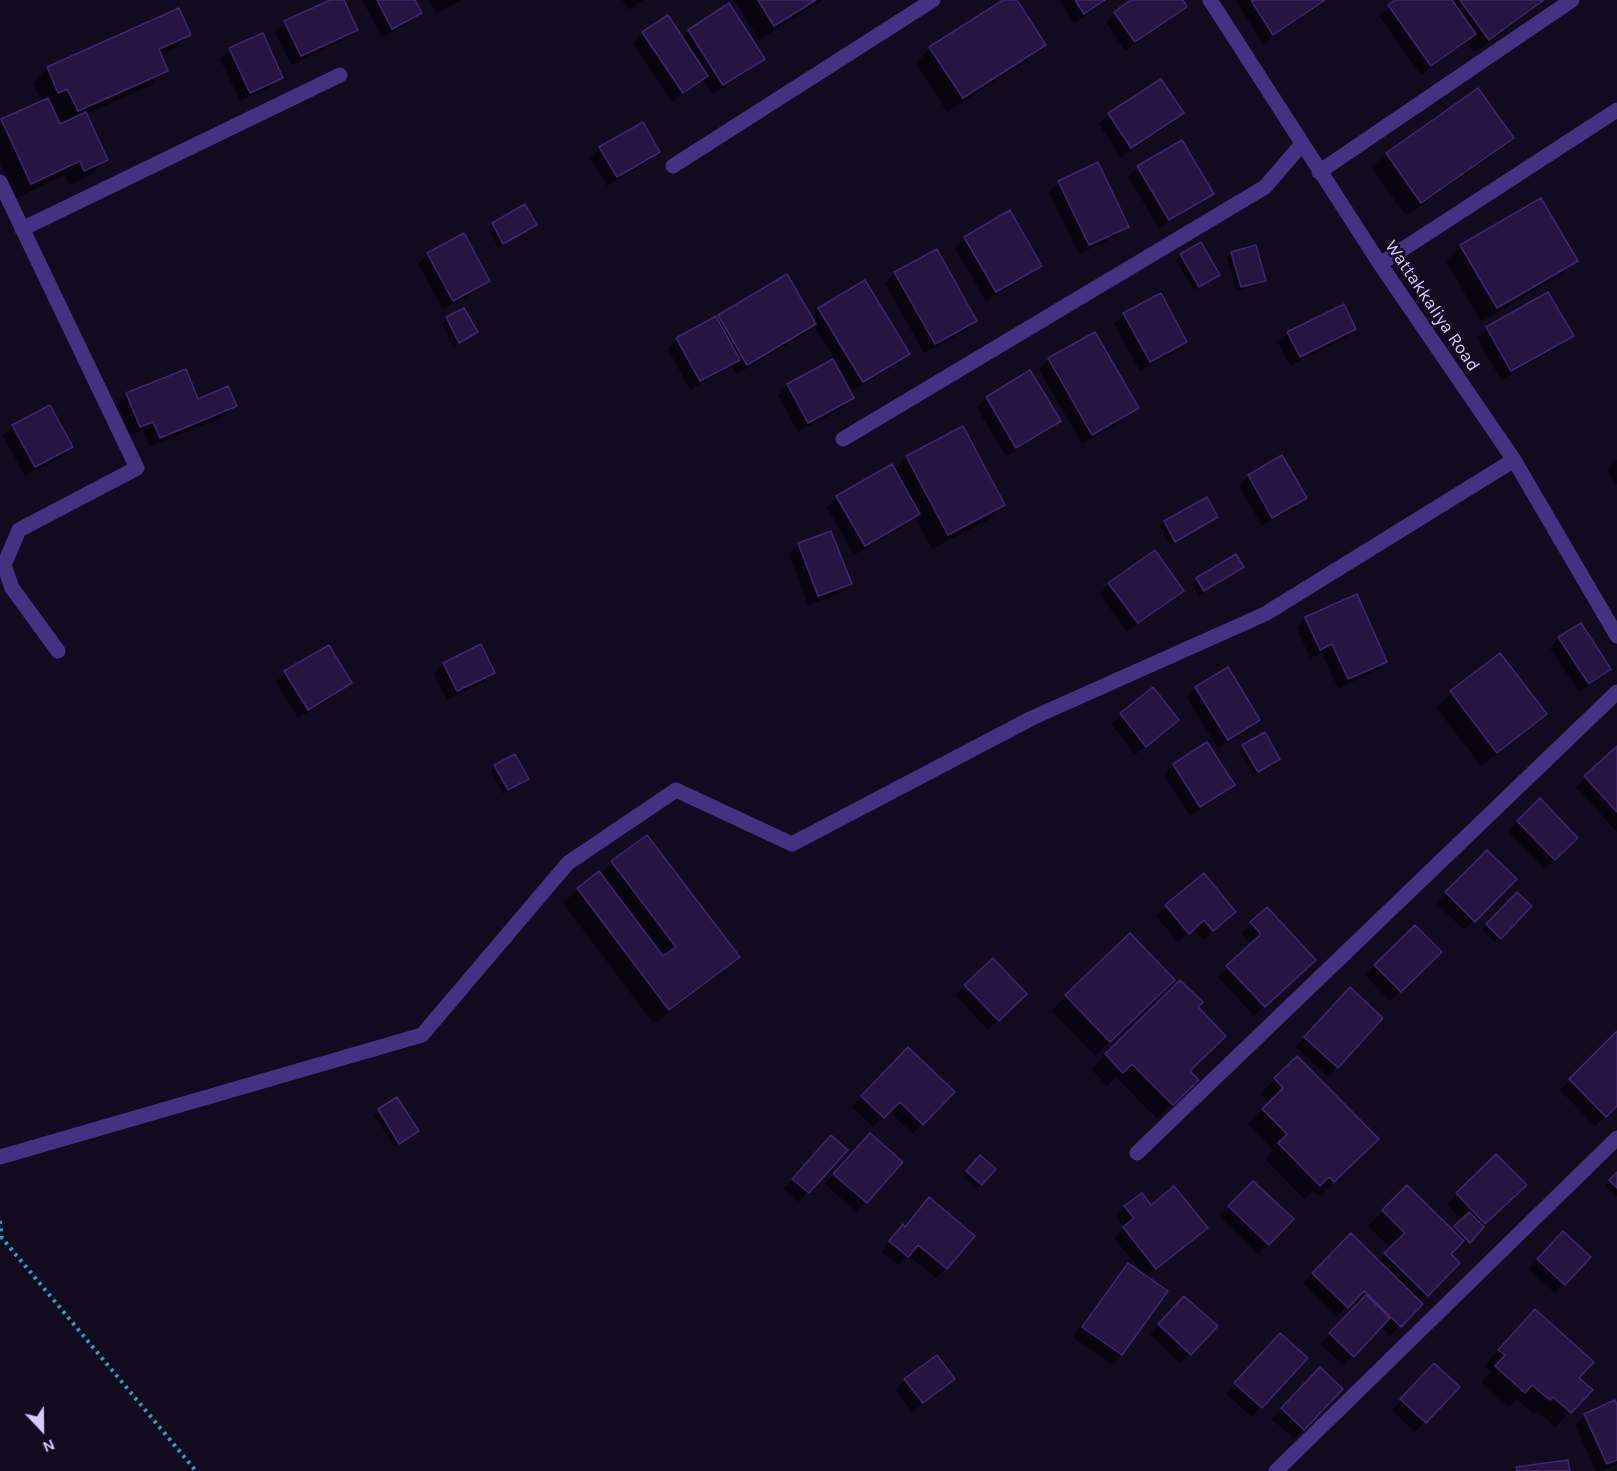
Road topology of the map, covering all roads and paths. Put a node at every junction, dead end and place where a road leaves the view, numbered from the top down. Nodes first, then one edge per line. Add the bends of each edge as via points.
1 (933, 0) edge
2 (1210, 0) edge
3 (1572, 0) edge
4 (340, 75) dead end
5 (1617, 110) edge
6 (1302, 144) junction
7 (673, 166) dead end
8 (1320, 172) junction
9 (0, 182) edge
10 (22, 229) junction
11 (1380, 264) junction
12 (843, 438) dead end
13 (1514, 460) junction
14 (1617, 636) edge
15 (58, 651) dead end
16 (1617, 692) edge
17 (1617, 1138) edge
18 (1137, 1153) dead end
19 (0, 1157) edge
20 (0, 1221) edge
21 (196, 1471) edge
22 (1276, 1471) edge

1 - 7 street
2 - 6 street, Wattakkaliya Road
3 - 8 street
4 - 10 street
5 - 11 street
6 - 8 street, Wattakkaliya Road
6 - 12 street via 1265,187
8 - 11 street, Wattakkaliya Road
9 - 10 street
10 - 15 street via 137,468 19,530 4,565 12,588
11 - 13 street, Wattakkaliya Road
13 - 14 street, Wattakkaliya Road
13 - 19 street via 1265,614 1032,718 792,844 676,790 568,863 422,1035
16 - 18 street
17 - 22 street
20 - 21 path via 2,1238

